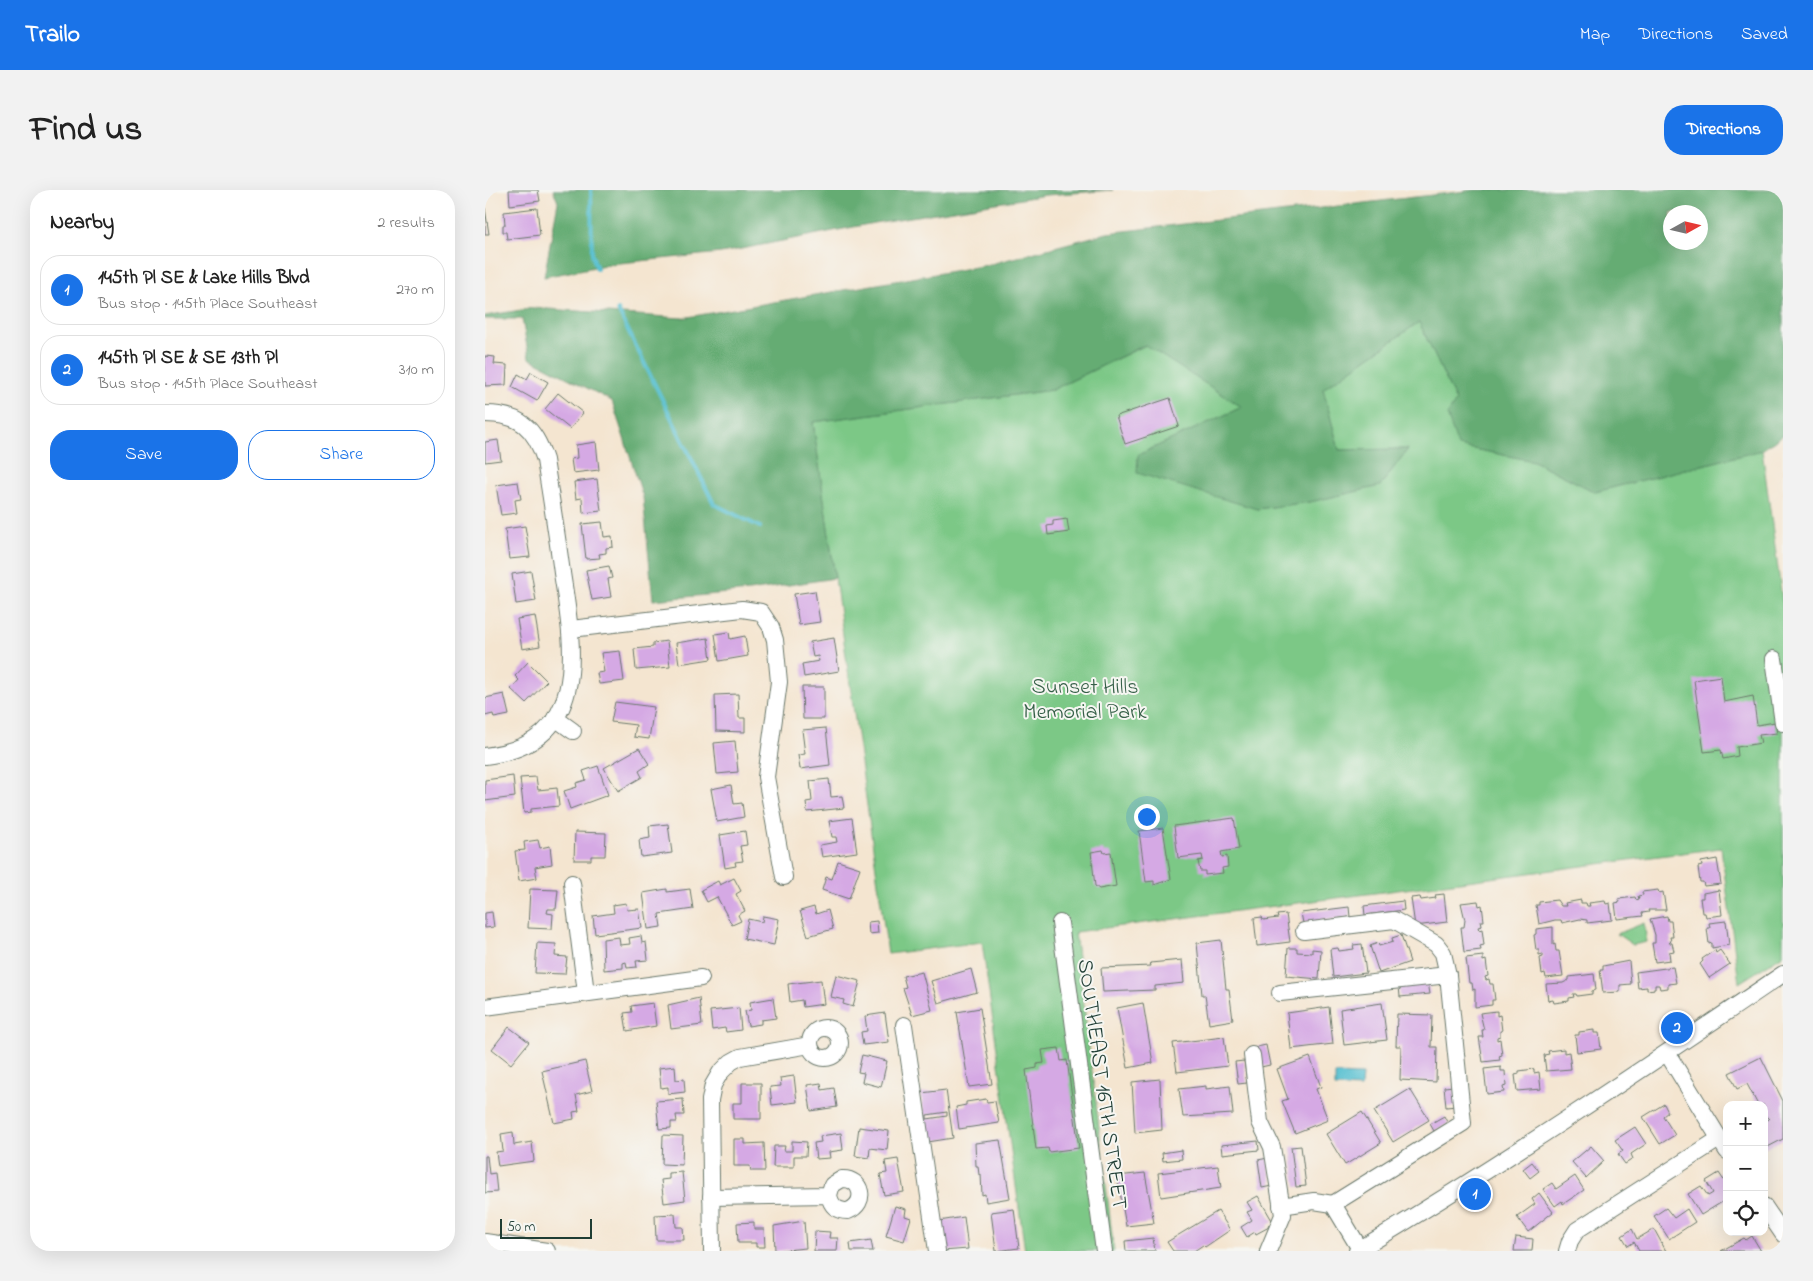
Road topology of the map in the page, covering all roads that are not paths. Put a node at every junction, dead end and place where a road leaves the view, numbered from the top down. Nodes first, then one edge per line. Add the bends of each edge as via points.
1 (485, 414) edge
2 (571, 629) junction
3 (1774, 659) dead end
4 (555, 718) junction
5 (1783, 723) edge
6 (573, 731) dead end
7 (485, 756) edge
8 (784, 877) dead end
9 (572, 883) dead end
10 (1060, 923) dead end
11 (1304, 931) dead end
12 (1783, 974) edge
13 (1448, 975) junction
14 (701, 978) dead end
15 (586, 993) junction
16 (1280, 993) dead end
17 (485, 1007) edge
18 (903, 1025) dead end
19 (811, 1045) dead end
20 (1667, 1053) junction
21 (1252, 1055) dead end
22 (1723, 1145) edge
23 (829, 1195) dead end
24 (711, 1197) junction
25 (1333, 1204) junction
26 (1281, 1206) junction
27 (1768, 1212) edge
28 (1783, 1234) edge
29 (485, 1242) edge
30 (1569, 1246) edge
31 (1362, 1250) edge
32 (547, 1251) edge
33 (712, 1251) edge
34 (937, 1251) edge
35 (1104, 1251) edge
36 (1267, 1251) edge

1 - 2 street via 519,420 537,437 545,460
2 - 4 street via 570,683
2 - 8 street via 742,609 761,612 771,627 779,682 766,777
3 - 5 street
4 - 6 street
4 - 7 street via 543,731 518,748
9 - 15 street
10 - 35 street, SOUTHEAST 16TH STREET
11 - 13 street via 1394,920 1436,944 1443,953
12 - 20 street
13 - 16 street
13 - 25 street via 1463,1123
14 - 15 street
15 - 17 street
18 - 34 street
19 - 24 street via 741,1057 720,1073 710,1100
20 - 22 street
20 - 31 street
21 - 26 street via 1260,1122 1272,1147
22 - 30 street via 1577,1230
23 - 24 street
24 - 33 street
25 - 26 street via 1314,1201
25 - 31 street
26 - 36 street via 1283,1215
27 - 28 street
29 - 32 street

